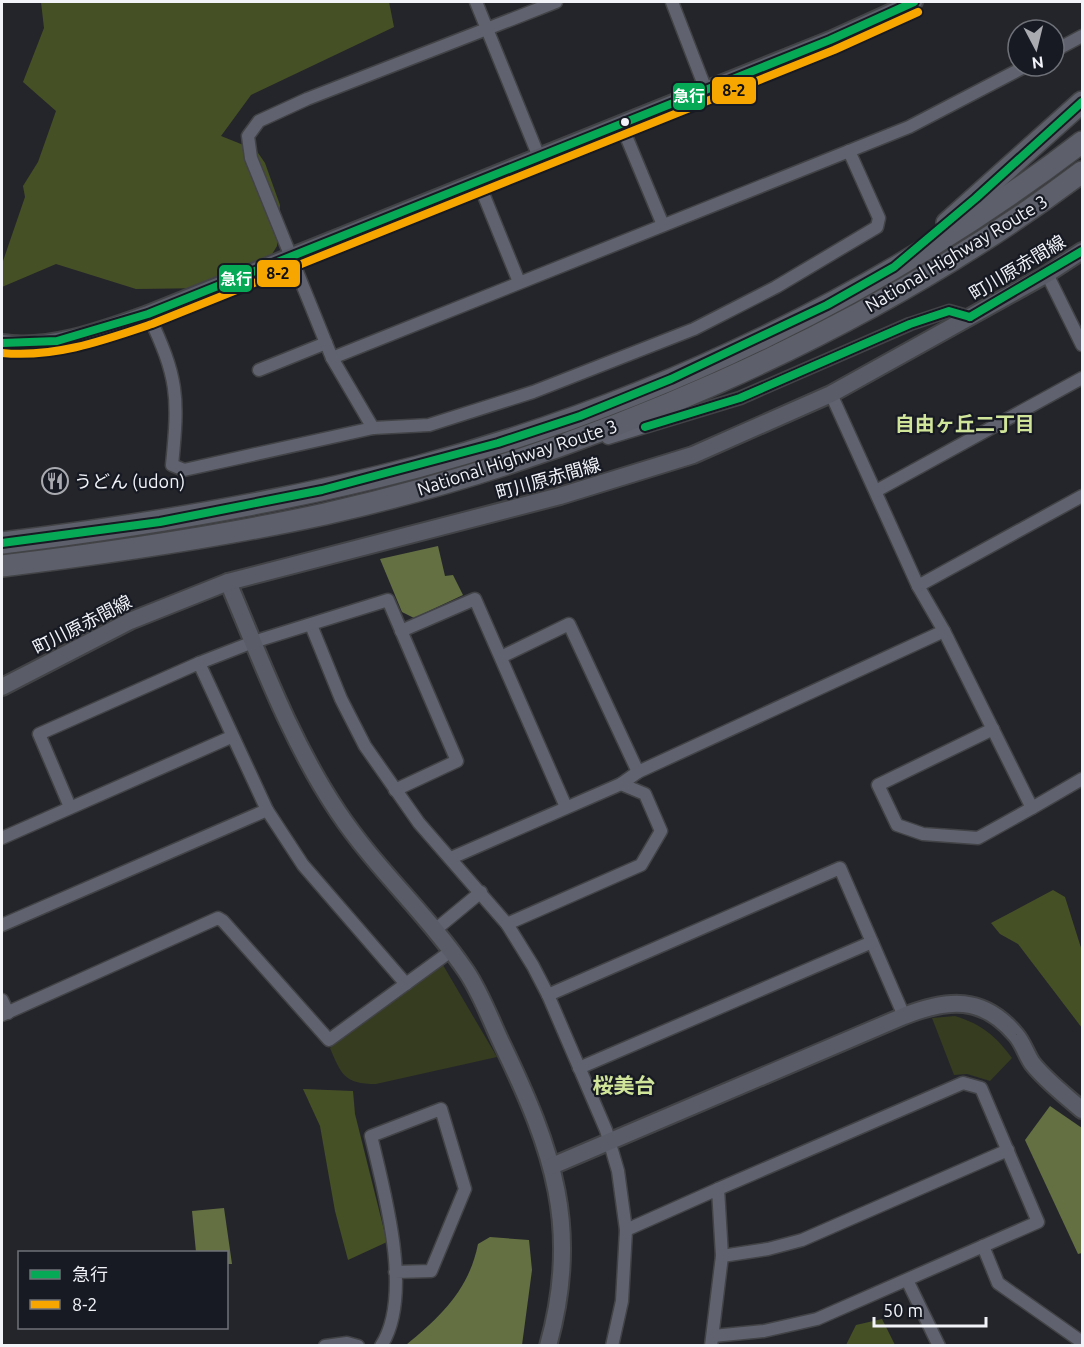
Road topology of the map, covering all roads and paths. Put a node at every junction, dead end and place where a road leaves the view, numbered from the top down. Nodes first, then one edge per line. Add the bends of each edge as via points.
1 (476, 2) edge
2 (556, 2) edge
3 (672, 2) edge
4 (914, 2) edge
5 (895, 6) edge
6 (487, 29) junction
7 (1083, 36) edge
8 (1066, 45) edge
9 (1006, 76) edge
10 (706, 90) junction
11 (1083, 102) edge
12 (621, 124) junction
13 (1083, 142) edge
14 (849, 151) junction
15 (539, 157) junction
16 (1083, 172) edge
17 (478, 181) junction
18 (663, 225) junction
19 (1083, 251) edge
20 (289, 256) junction
21 (894, 267) junction
22 (1047, 274) junction
23 (519, 282) junction
24 (148, 314) junction
25 (970, 318) junction
26 (2, 343) edge
27 (326, 343) junction
28 (1083, 345) edge
29 (332, 358) junction
30 (259, 370) dead end
31 (1083, 378) edge
32 (831, 394) junction
33 (374, 428) junction
34 (503, 464) junction
35 (876, 491) junction
36 (1083, 496) edge
37 (2, 543) edge
38 (2, 566) edge
39 (228, 582) junction
40 (918, 586) junction
41 (311, 625) junction
42 (401, 631) junction
43 (945, 631) junction
44 (253, 642) junction
45 (501, 657) junction
46 (199, 663) junction
47 (2, 687) edge
48 (993, 729) junction
49 (231, 737) junction
50 (638, 772) junction
51 (1082, 780) edge
52 (621, 784) junction
53 (394, 790) junction
54 (70, 807) junction
55 (566, 807) junction
56 (1032, 808) junction
57 (267, 810) junction
58 (2, 838) edge
59 (451, 858) junction
60 (481, 892) junction
61 (507, 924) junction
62 (2, 925) edge
63 (435, 930) junction
64 (872, 942) junction
65 (451, 951) junction
66 (406, 984) junction
67 (548, 995) junction
68 (2, 1000) edge
69 (5, 1014) edge
70 (904, 1016) junction
71 (579, 1068) junction
72 (1083, 1110) edge
73 (609, 1142) junction
74 (1008, 1150) junction
75 (552, 1166) junction
76 (718, 1189) junction
77 (626, 1230) junction
78 (983, 1246) junction
79 (722, 1256) junction
80 (395, 1272) junction
81 (907, 1280) junction
82 (712, 1341) edge
83 (1083, 1342) edge
84 (325, 1346) edge
85 (358, 1346) edge
86 (381, 1346) edge
87 (548, 1346) edge
88 (612, 1346) edge
89 (939, 1346) edge

1 - 6 street
2 - 6 street
3 - 10 street
4 - 5 street
5 - 10 street
6 - 15 street
6 - 20 street via 307,99 252,128 248,136 251,158
7 - 8 street
9 - 14 street via 909,127
10 - 12 street
11 - 21 highway
12 - 15 street
12 - 18 street
13 - 21 highway, National Highway Route 3 via 985,212
14 - 18 street
14 - 33 street via 879,218 877,227 776,287 694,329 533,392 429,425
15 - 17 street
16 - 34 highway, National Highway Route 3 via 999,230 903,288 778,354 588,437
17 - 20 street
17 - 23 street
18 - 23 street
19 - 22 street, 町川原赤間線
20 - 24 street
20 - 27 street
21 - 37 highway, National Highway Route 3 via 671,379 580,416 498,443 396,472 237,508
22 - 25 street, 町川原赤間線
22 - 28 street
23 - 29 street
24 - 26 street via 70,338
24 - 33 street via 174,378 177,401 172,465 184,470
25 - 32 street, 町川原赤間線
25 - 34 street via 949,311 740,398 588,444
27 - 29 street
27 - 30 street
29 - 33 street
31 - 35 street
32 - 35 street
32 - 39 street, 町川原赤間線 via 693,455 622,478
34 - 38 highway, National Highway Route 3 via 325,514 147,546
35 - 40 street
36 - 40 street
39 - 44 street
39 - 47 street, 町川原赤間線 via 130,621
40 - 43 street
41 - 42 street via 388,600
41 - 44 street
41 - 53 street via 360,737
42 - 45 street via 475,599
42 - 53 street via 457,761
43 - 48 street
43 - 50 street
44 - 46 street
44 - 63 street via 299,744 337,811
45 - 50 street via 569,624
45 - 55 street
46 - 49 street
46 - 54 street via 39,735
48 - 56 street
48 - 56 street via 878,785 897,825 923,834 978,838
49 - 54 street
49 - 57 street
50 - 52 street
51 - 56 street
52 - 55 street
52 - 61 street via 645,794 661,831 641,865
53 - 59 street
54 - 58 street
55 - 59 street
57 - 62 street
57 - 66 street via 303,865
59 - 60 street
60 - 61 street
60 - 63 street
61 - 67 street
63 - 65 street
64 - 67 street via 840,868
64 - 70 street
64 - 71 street
65 - 66 street
65 - 75 street via 467,973 517,1074
66 - 69 street via 329,1040 218,918
67 - 71 street
68 - 69 street
70 - 72 street via 946,1002 989,1012 1018,1037 1047,1080
70 - 73 street
71 - 73 street
73 - 75 street
73 - 77 street via 618,1171
74 - 76 street via 981,1088 963,1083
74 - 78 street via 1038,1222
74 - 79 street via 802,1240 768,1250
75 - 87 street via 562,1209 564,1248 561,1288
76 - 77 street
76 - 79 street
77 - 88 street via 622,1301
78 - 81 street
78 - 83 street via 998,1283
79 - 82 street
80 - 80 street via 430,1271 465,1189 441,1109 371,1136 394,1238
80 - 86 street via 390,1331
81 - 82 street via 817,1319
81 - 89 street
84 - 85 street

